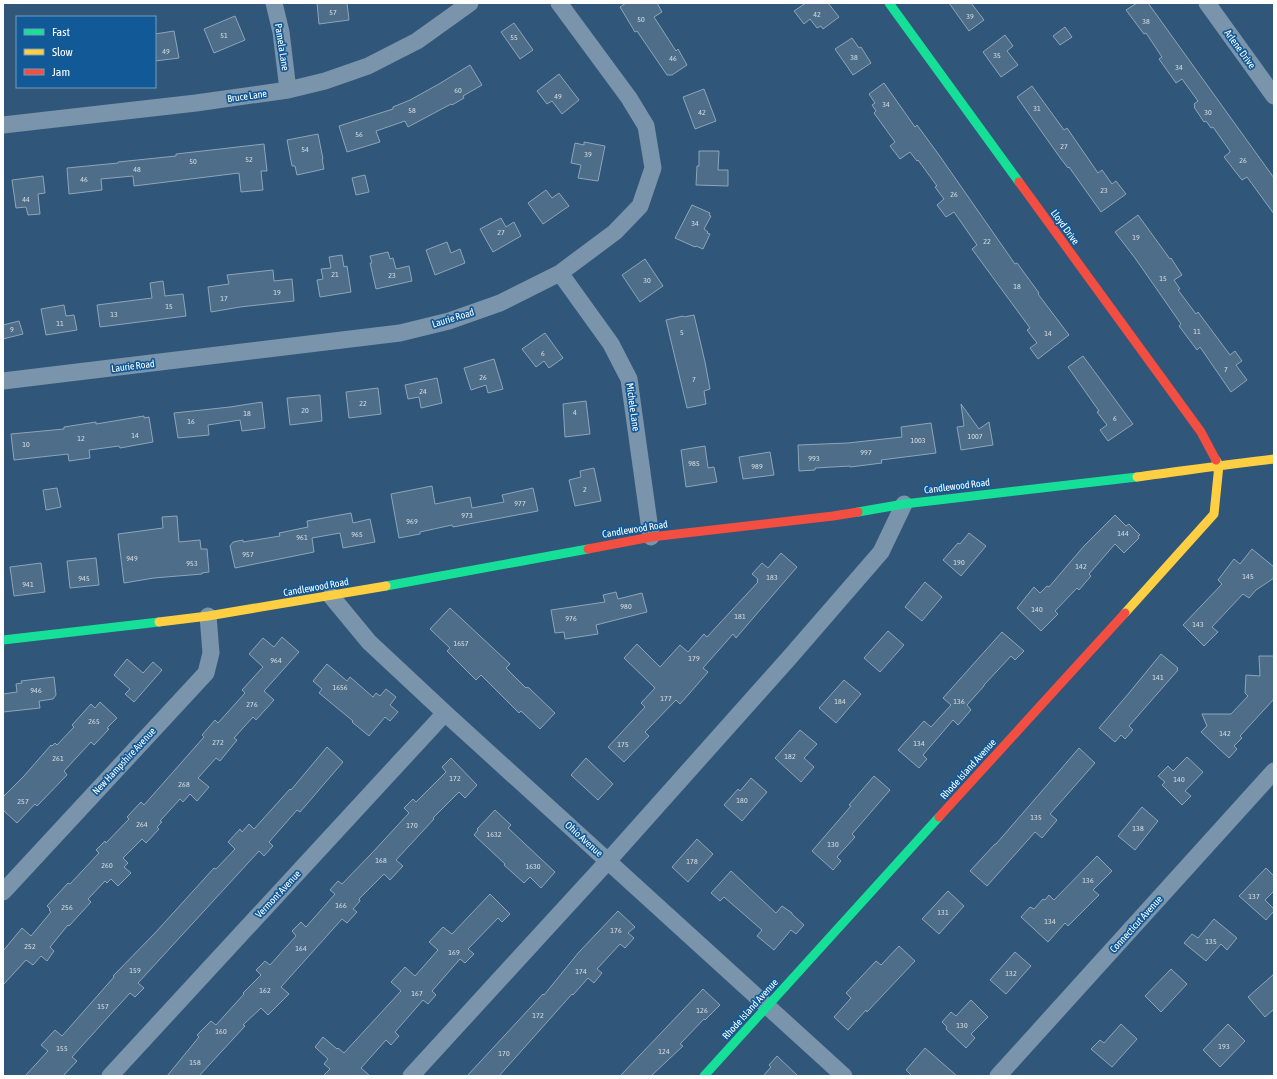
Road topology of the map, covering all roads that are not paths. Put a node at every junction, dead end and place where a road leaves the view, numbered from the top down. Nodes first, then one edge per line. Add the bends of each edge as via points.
1 (274, 3) edge
2 (470, 3) edge
3 (559, 3) edge
4 (889, 3) edge
5 (1207, 3) edge
6 (288, 90) junction
7 (1274, 96) edge
8 (3, 125) edge
9 (560, 273) junction
10 (3, 381) edge
11 (1274, 459) edge
12 (1219, 466) junction
13 (904, 504) junction
14 (651, 537) junction
15 (331, 596) junction
16 (208, 616) junction
17 (3, 640) edge
18 (445, 713) junction
19 (1274, 771) edge
20 (608, 861) junction
21 (3, 892) edge
22 (767, 1006) junction
23 (110, 1076) edge
24 (411, 1076) edge
25 (704, 1076) edge
26 (844, 1076) edge
27 (998, 1076) edge

1 - 6 street, Pamela Lane via 281,32
2 - 6 street, Bruce Lane via 417,41 368,66 325,81
3 - 9 street, Laurie Road via 629,98 646,126 653,168 640,206 615,232
4 - 12 street, Lloyd Drive via 1201,432
5 - 7 street, Arlene Drive
6 - 8 street, Bruce Lane
9 - 10 street, Laurie Road via 500,303 449,321 400,333
9 - 14 street, Michele Lane via 611,344 629,379
11 - 12 street, Candlewood Road
12 - 13 street, Candlewood Road
12 - 22 street, Rhode Island Avenue via 1214,514
13 - 14 street, Candlewood Road via 833,516
13 - 20 street via 881,552
14 - 15 street, Candlewood Road
15 - 16 street, Candlewood Road
15 - 18 street, Ohio Avenue via 369,642
16 - 17 street, Candlewood Road
16 - 21 street, New Hampshire Avenue via 211,653 206,672
18 - 20 street, Ohio Avenue
18 - 23 street, Vermont Avenue
19 - 27 street, Connecticut Avenue
20 - 22 street, Ohio Avenue
20 - 24 street
22 - 25 street, Rhode Island Avenue
22 - 26 street, Ohio Avenue

